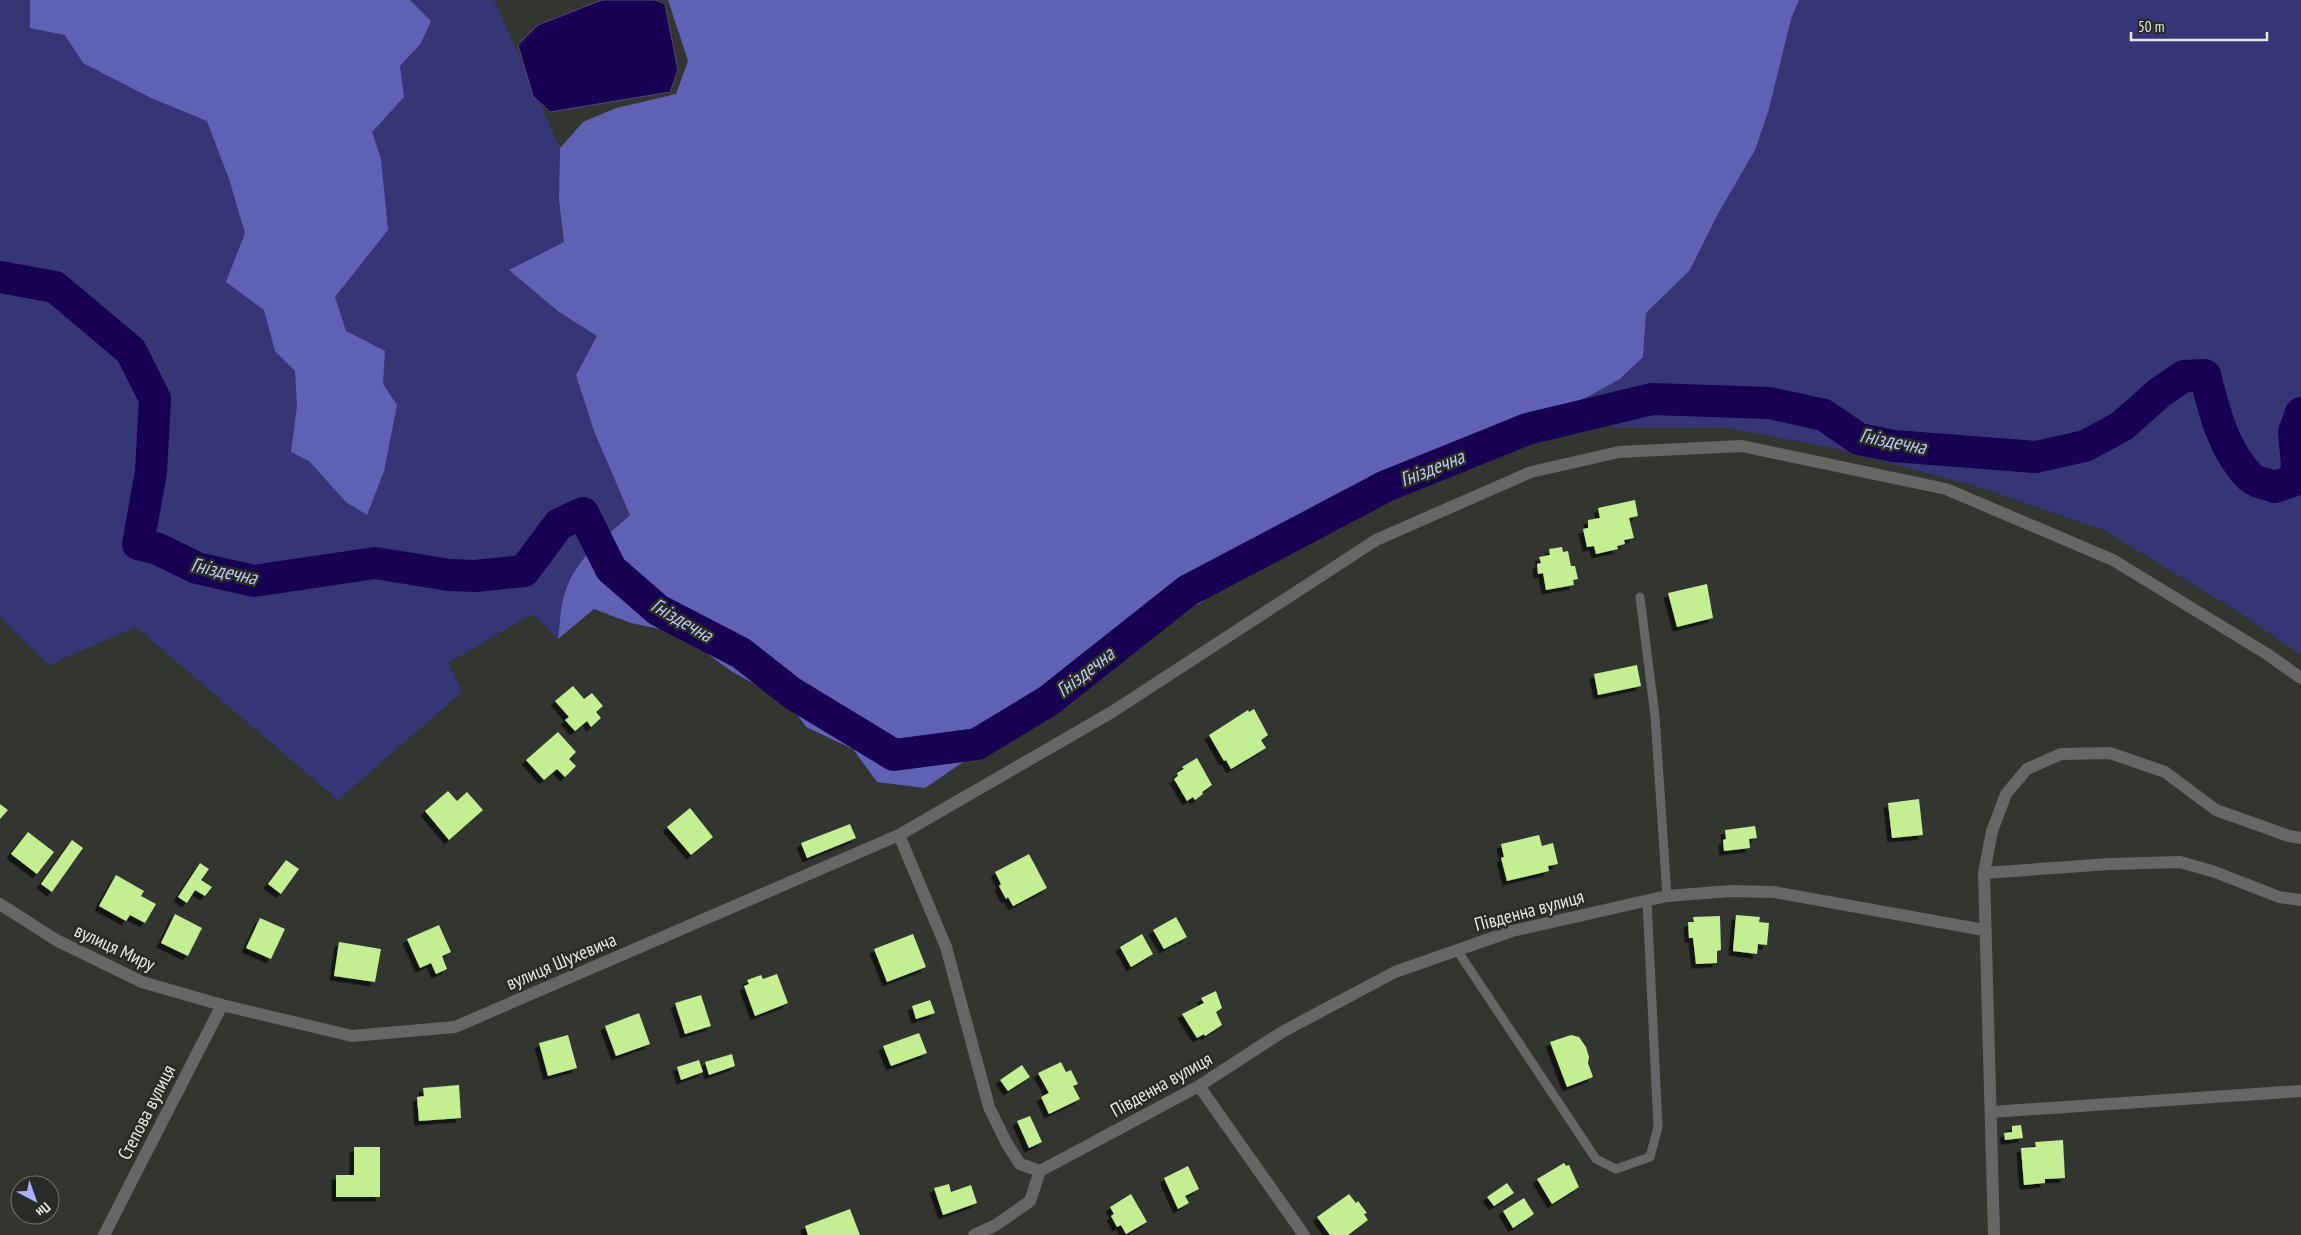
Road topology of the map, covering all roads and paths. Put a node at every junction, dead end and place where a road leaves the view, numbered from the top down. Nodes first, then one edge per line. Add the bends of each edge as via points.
1 (1640, 597) dead end
2 (2301, 678) edge
3 (899, 835) junction
4 (2301, 838) edge
5 (1984, 873) junction
6 (1667, 896) junction
7 (2301, 900) edge
8 (1647, 901) junction
9 (0, 904) edge
10 (1984, 930) junction
11 (1456, 950) junction
12 (222, 1005) junction
13 (1199, 1086) junction
14 (2301, 1090) edge
15 (1990, 1112) junction
16 (1040, 1171) junction
17 (104, 1235) edge
18 (974, 1235) edge
19 (1304, 1235) edge
20 (1994, 1235) edge

1 - 6 lane via 1655,716
2 - 3 street, вулиця Шухевича via 2113,560 1946,489 1742,446 1619,452 1531,472 1376,540 1112,712
3 - 12 street, вулиця Шухевича via 455,1026 352,1036
3 - 16 street via 946,946 989,1106 1020,1164
4 - 5 street via 2216,810 2165,772 2110,753 2061,754 2027,769 2006,794 1992,831
5 - 7 street via 2180,862 2279,896
5 - 10 street
6 - 8 street, Південна вулиця
6 - 10 street, Південна вулиця via 1732,891 1774,892
8 - 11 street, Південна вулиця via 1512,930
8 - 11 lane via 1658,1127 1650,1157 1616,1169 1596,1160
9 - 12 street, вулиця Миру via 56,940 142,982
10 - 15 street
11 - 13 street, Південна вулиця via 1395,972 1282,1032
12 - 17 street, Степова вулиця
13 - 16 street, Південна вулиця
13 - 19 street
14 - 15 street
15 - 20 street
16 - 18 street via 1030,1201 996,1225

